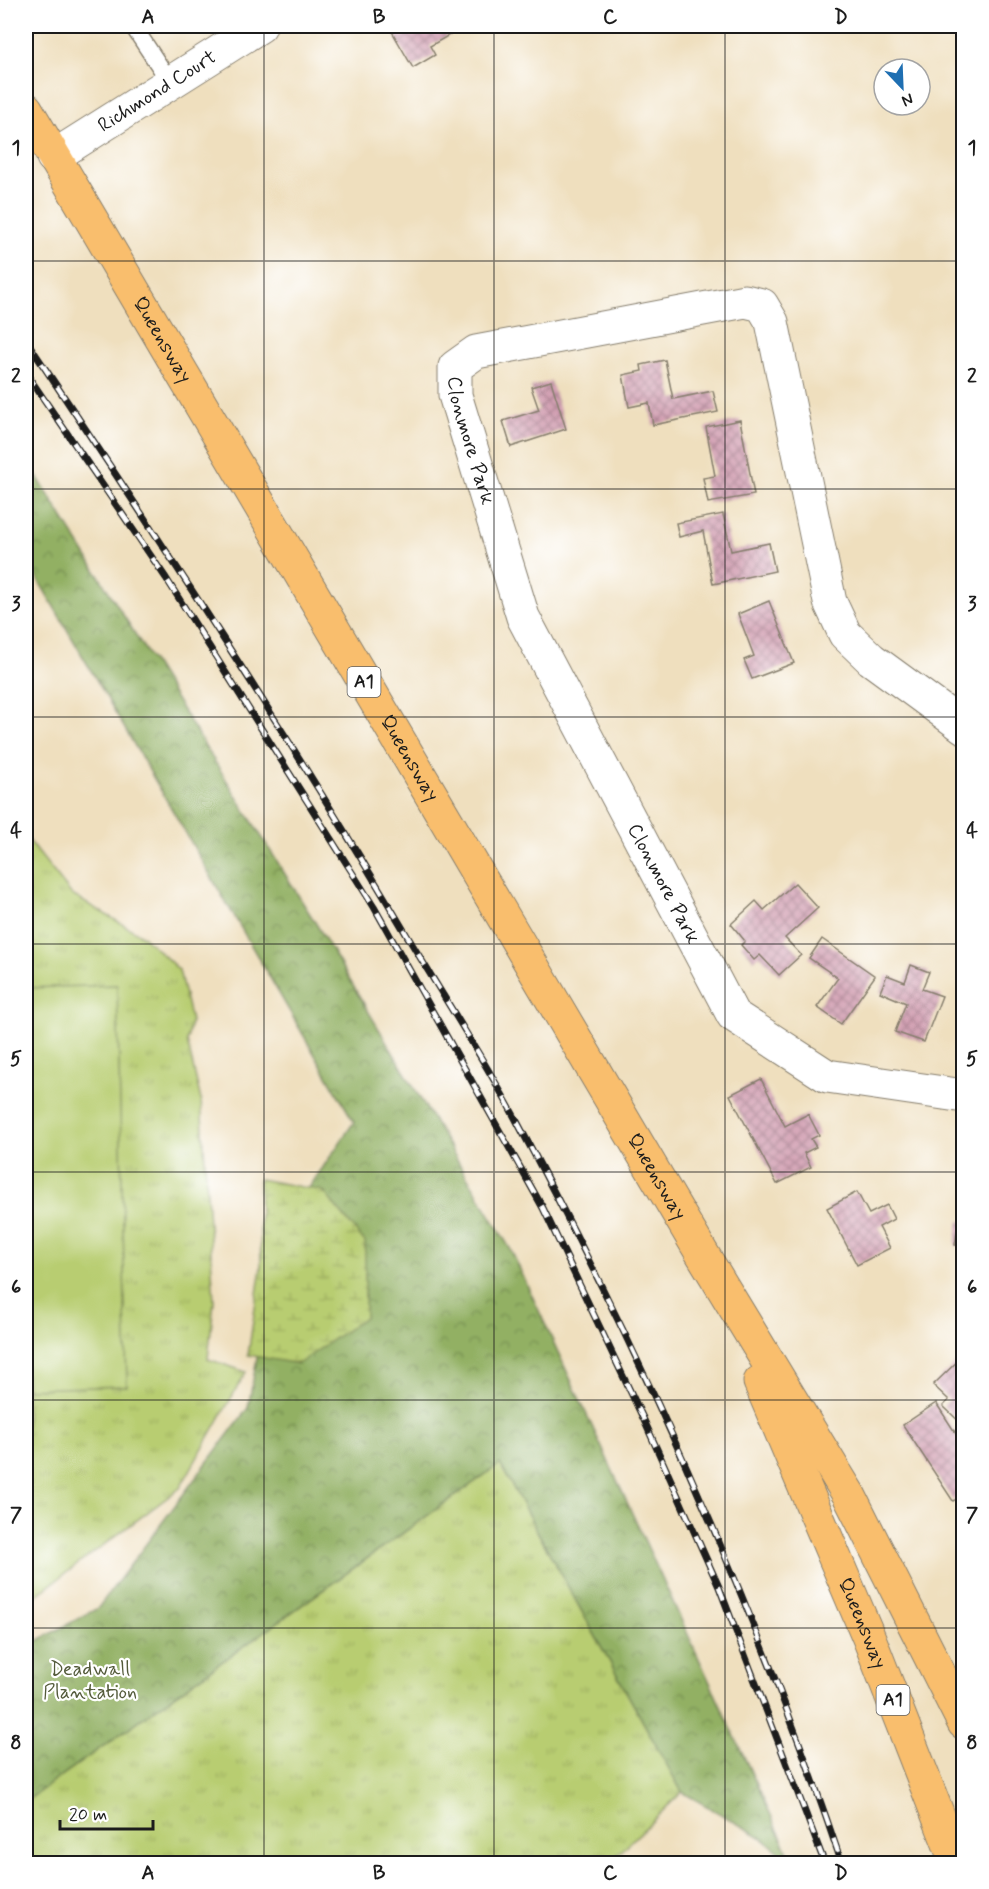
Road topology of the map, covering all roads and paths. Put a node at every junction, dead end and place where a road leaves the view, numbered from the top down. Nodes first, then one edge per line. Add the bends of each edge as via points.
1 (134, 26) edge
2 (256, 27) edge
3 (170, 82) junction
4 (26, 109) edge
5 (53, 157) junction
6 (963, 727) edge
7 (963, 1096) edge
8 (703, 1255) junction
9 (963, 1723) edge
10 (958, 1858) edge

1 - 3 lane
2 - 3 street, Richmond Court
3 - 5 street, Richmond Court
4 - 5 highway, Queensway / A1
5 - 8 highway, Queensway / A1
6 - 7 street, Clonmore Park via 871,659 845,634 830,602 772,322 762,305 745,301 476,352 455,367 455,395 523,617 733,1015 828,1076
8 - 9 highway, Queensway / A1 via 849,1495
8 - 10 highway, Queensway / A1 via 803,1479

